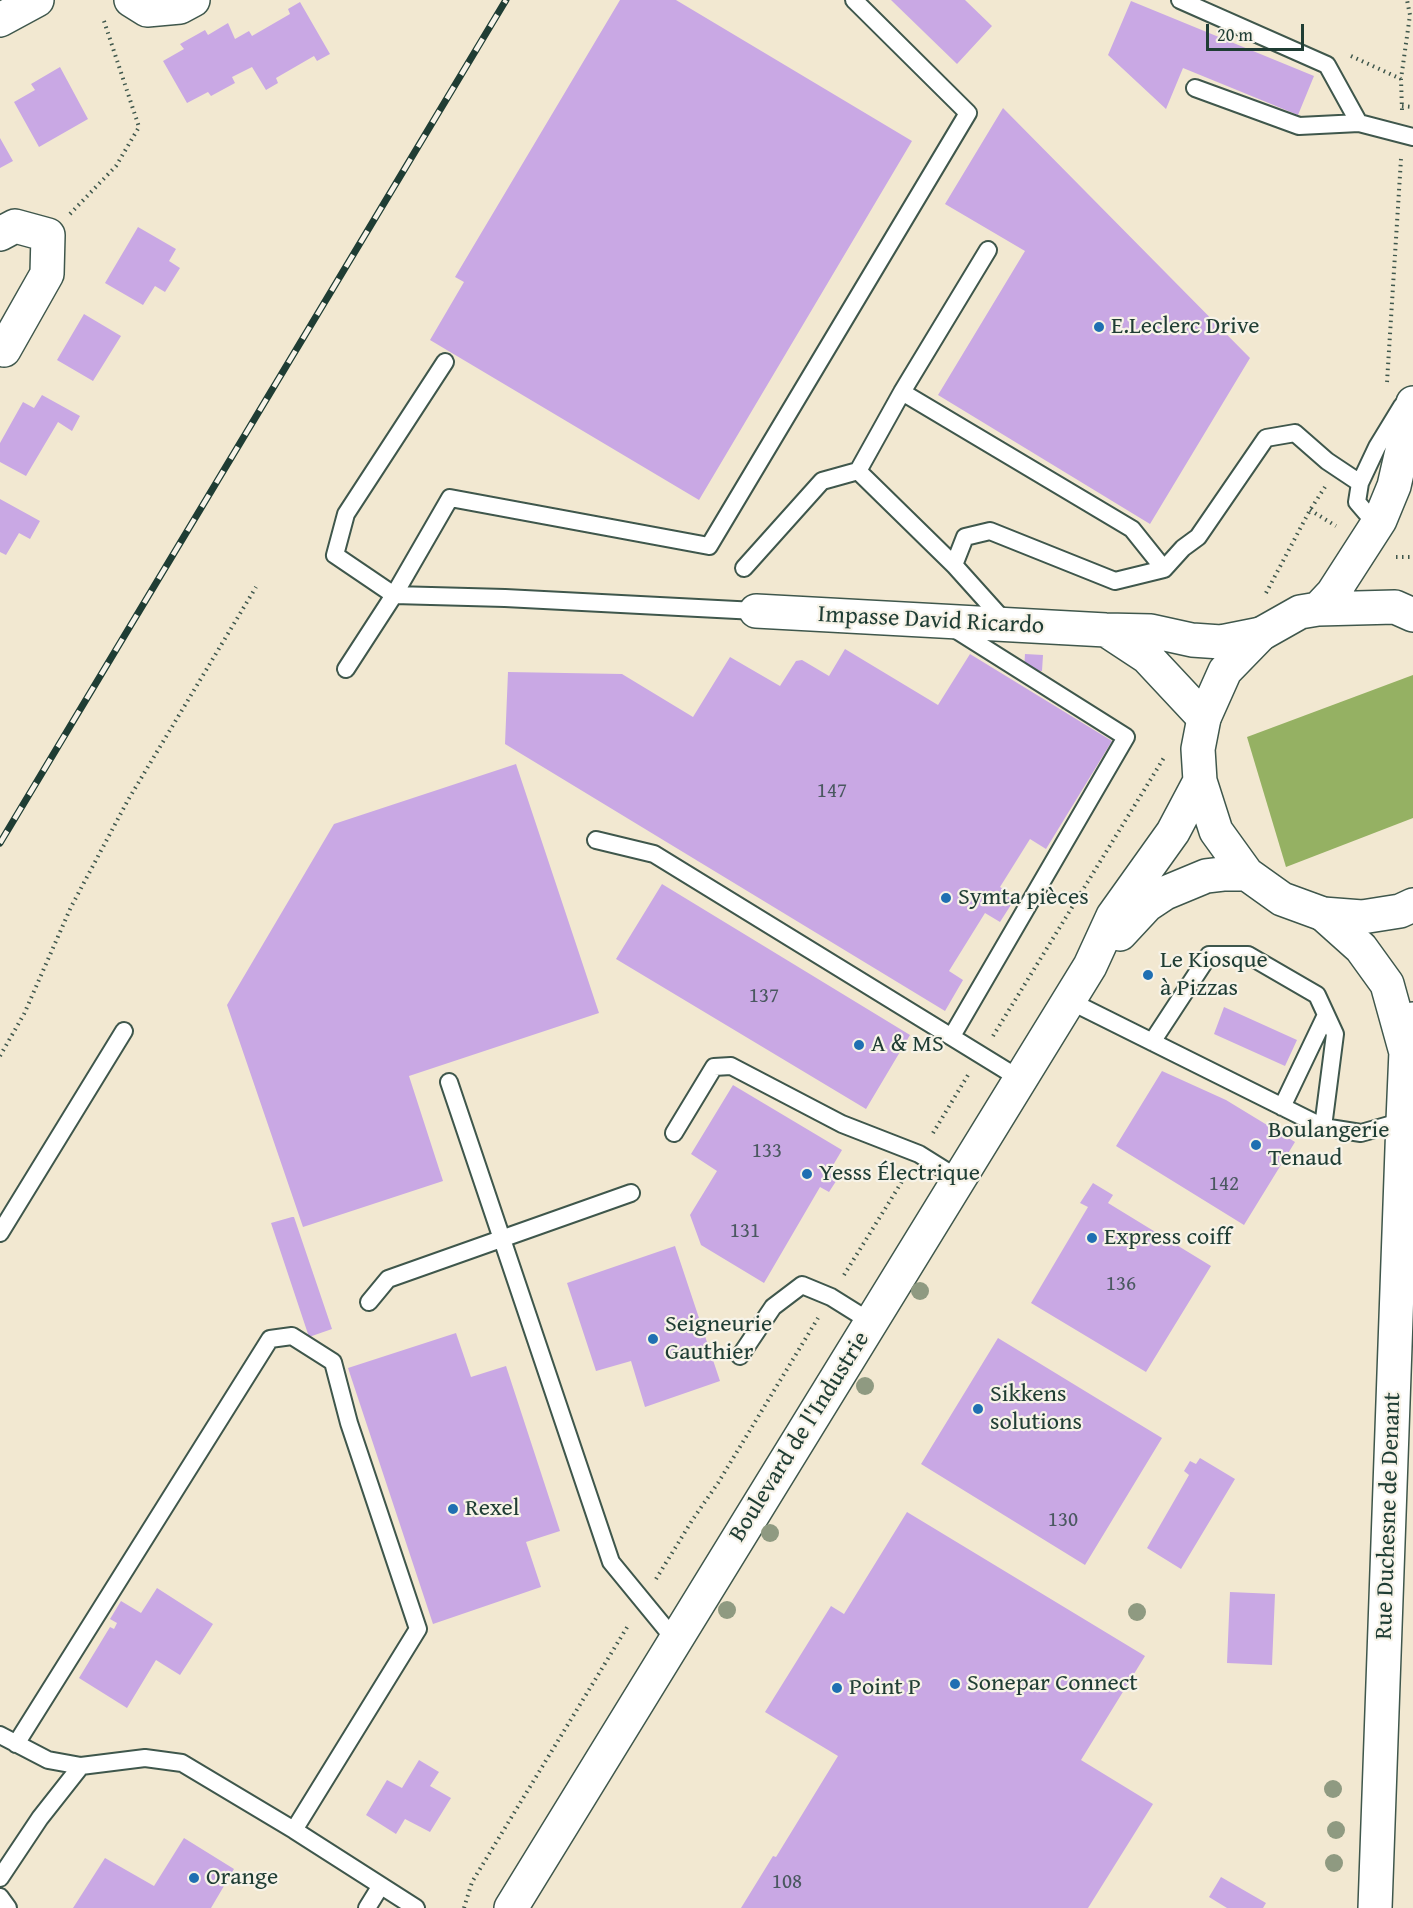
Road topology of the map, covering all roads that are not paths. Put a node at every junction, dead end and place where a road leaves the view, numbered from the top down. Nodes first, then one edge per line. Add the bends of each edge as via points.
1 (37, 0) edge
2 (131, 0) edge
3 (193, 0) edge
4 (854, 0) edge
5 (1180, 0) edge
6 (0, 20) edge
7 (1195, 88) dead end
8 (1359, 123) junction
9 (1408, 136) edge
10 (0, 234) edge
11 (988, 250) dead end
12 (4, 350) dead end
13 (445, 362) dead end
14 (1413, 388) edge
15 (902, 392) junction
16 (1413, 403) edge
17 (858, 471) junction
18 (1360, 483) junction
19 (1380, 520) junction
20 (954, 565) junction
21 (744, 568) dead end
22 (1164, 569) junction
23 (394, 595) junction
24 (1318, 609) junction
25 (756, 611) joint
26 (1413, 615) edge
27 (942, 621) junction
28 (1007, 625) junction
29 (1106, 630) junction
30 (1261, 634) junction
31 (346, 669) dead end
32 (1204, 718) junction
33 (1200, 781) junction
34 (596, 840) dead end
35 (1247, 874) junction
36 (1413, 906) edge
37 (1323, 914) junction
38 (1090, 966) junction
39 (1068, 1000) junction
40 (1326, 1015) junction
41 (1413, 1019) edge
42 (124, 1031) dead end
43 (952, 1036) junction
44 (1152, 1042) junction
45 (1406, 1051) junction
46 (1020, 1078) junction
47 (449, 1082) dead end
48 (1282, 1107) junction
49 (1403, 1121) junction
50 (1323, 1127) junction
51 (674, 1133) dead end
52 (959, 1179) junction
53 (632, 1193) dead end
54 (0, 1233) edge
55 (502, 1239) junction
56 (369, 1302) dead end
57 (871, 1322) junction
58 (740, 1356) dead end
59 (675, 1640) junction
60 (0, 1735) edge
61 (16, 1744) junction
62 (81, 1766) junction
63 (294, 1830) junction
64 (0, 1878) edge
65 (380, 1887) junction
66 (0, 1897) edge
67 (9, 1908) edge
68 (367, 1908) edge
69 (416, 1908) edge
70 (511, 1908) edge
71 (1375, 1908) edge

1 - 6 main road
2 - 3 main road via 147,10 180,6
4 - 23 lane via 968,113 709,546 450,498
5 - 8 lane via 1327,65
7 - 8 lane via 1299,126
8 - 9 lane
10 - 12 main road via 15,226 48,236 48,274
11 - 15 lane
13 - 23 lane via 346,514 335,555
14 - 18 lane
15 - 17 lane
15 - 22 lane via 1132,528
16 - 19 main road via 1394,486
17 - 20 lane
17 - 21 lane via 822,481
18 - 19 lane via 1357,502 1369,516
18 - 22 lane via 1295,433 1266,438 1198,537
19 - 24 main road via 1333,593
20 - 22 lane via 965,537 990,531 1115,581
20 - 28 lane
23 - 25 lane
23 - 31 lane
24 - 26 main road via 1395,607
24 - 30 main road via 1300,612
25 - 27 main road, Impasse David Ricardo
27 - 28 main road, Impasse David Ricardo
27 - 43 lane via 1126,736
28 - 29 main road, Impasse David Ricardo
29 - 30 main road, Impasse David Ricardo via 1151,631 1221,642
29 - 32 main road via 1147,657
30 - 32 main road via 1225,671
32 - 33 main road via 1198,749
33 - 35 main road via 1216,831
33 - 38 main road, Boulevard de l'Industrie via 1173,832 1113,916
34 - 43 lane via 654,854
35 - 37 main road via 1282,899
35 - 38 main road, Boulevard de l'Industrie via 1206,876 1165,893 1146,905
36 - 37 main road via 1362,917
37 - 45 main road, Rue Duchesne de Denant via 1361,948 1387,984
38 - 39 main road, Boulevard de l'Industrie
39 - 44 lane
39 - 46 main road, Boulevard de l'Industrie
40 - 44 lane via 1317,995 1248,955 1209,955
40 - 48 lane
40 - 50 lane via 1335,1034
41 - 45 main road, Rue Duchesne de Denant
42 - 54 lane
43 - 46 lane
44 - 48 lane
45 - 49 main road, Rue Duchesne de Denant
46 - 52 main road, Boulevard de l'Industrie
47 - 55 lane
48 - 50 lane
49 - 50 lane via 1361,1132
49 - 71 main road, Rue Duchesne de Denant
51 - 52 lane via 714,1067 731,1066 842,1124 919,1154
52 - 57 main road, Boulevard de l'Industrie
53 - 55 lane
55 - 56 lane via 388,1279
55 - 59 lane via 611,1562
57 - 58 lane via 831,1297 802,1285 773,1307
57 - 59 main road, Boulevard de l'Industrie
59 - 70 main road, Boulevard de l'Industrie
60 - 61 lane
61 - 62 lane via 48,1760
61 - 63 lane via 270,1339 292,1336 333,1362 349,1423 418,1629
62 - 63 lane via 145,1758 182,1763
62 - 64 lane
63 - 65 lane
65 - 68 lane
65 - 69 lane
66 - 67 lane

